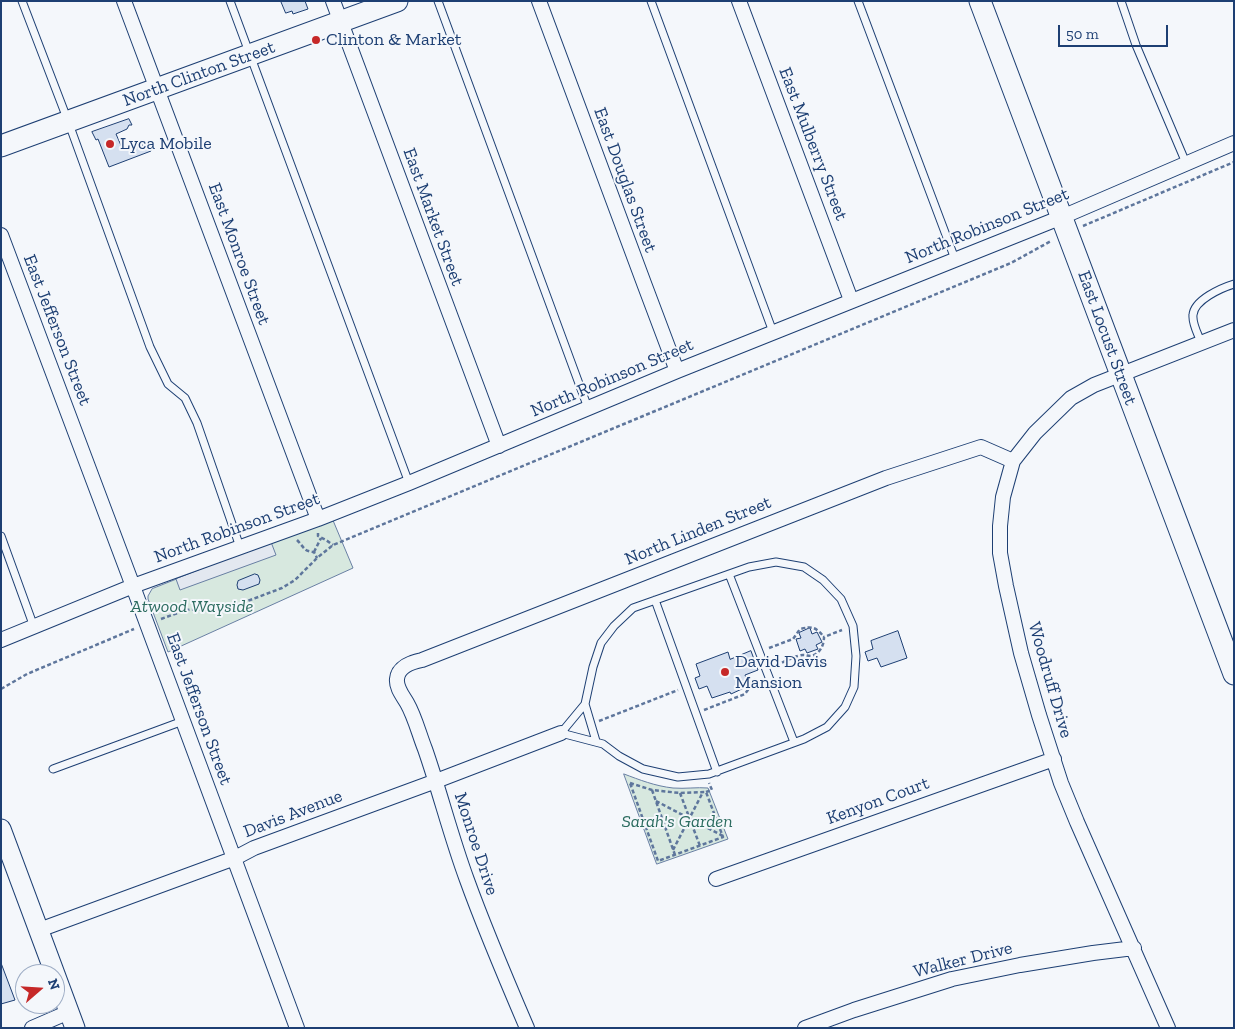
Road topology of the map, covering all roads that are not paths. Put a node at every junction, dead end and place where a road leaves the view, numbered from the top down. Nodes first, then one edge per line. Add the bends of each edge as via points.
1 (22, 1) edge
2 (124, 1) edge
3 (230, 1) edge
4 (333, 1) edge
5 (397, 1) edge
6 (438, 1) edge
7 (539, 1) edge
8 (651, 1) edge
9 (739, 1) edge
10 (858, 1) edge
11 (980, 1) edge
12 (1121, 1) edge
13 (341, 22) junction
14 (250, 55) junction
15 (157, 89) junction
16 (68, 121) junction
17 (1234, 143) edge
18 (1, 146) edge
19 (1186, 163) junction
20 (1065, 225) junction
21 (1, 235) edge
22 (955, 259) junction
23 (1234, 284) edge
24 (852, 300) junction
25 (1234, 330) edge
26 (773, 332) junction
27 (1201, 342) junction
28 (677, 370) junction
29 (1120, 374) junction
30 (588, 408) junction
31 (499, 446) junction
32 (1013, 462) junction
33 (409, 483) junction
34 (318, 519) junction
35 (1, 536) edge
36 (240, 548) junction
37 (729, 574) junction
38 (134, 586) junction
39 (655, 600) junction
40 (34, 627) junction
41 (1, 640) edge
42 (400, 672) joint
43 (1234, 674) edge
44 (585, 704) junction
45 (183, 721) junction
46 (561, 733) junction
47 (596, 741) junction
48 (794, 742) junction
49 (1054, 759) junction
50 (53, 769) dead end
51 (717, 772) junction
52 (436, 781) junction
53 (1, 829) edge
54 (235, 858) junction
55 (716, 879) dead end
56 (39, 930) junction
57 (1134, 948) junction
58 (51, 964) edge
59 (65, 1001) edge
60 (72, 1020) edge
61 (32, 1028) edge
62 (298, 1028) edge
63 (527, 1028) edge
64 (805, 1028) edge
65 (1168, 1028) edge

1 - 16 lane
2 - 15 street, East Monroe Street
3 - 14 lane
4 - 13 street, East Market Street
5 - 13 main road, North Clinton Street
6 - 30 lane
7 - 28 street, East Douglas Street
8 - 26 lane
9 - 24 street, East Mulberry Street
10 - 22 lane
11 - 20 main road, East Locust Street
12 - 19 lane
13 - 14 main road, North Clinton Street
13 - 31 street, East Market Street
14 - 15 main road, North Clinton Street
14 - 33 lane
15 - 16 main road, North Clinton Street
15 - 34 street, East Monroe Street
16 - 18 main road, North Clinton Street
16 - 36 lane via 150,346 168,384 185,398 197,422
17 - 19 street, North Robinson Street
19 - 20 street, North Robinson Street
20 - 22 street, North Robinson Street
20 - 29 main road, East Locust Street
21 - 38 street, East Jefferson Street
22 - 24 street, North Robinson Street
23 - 27 lane via 1200,302 1194,310
24 - 26 street, North Robinson Street
25 - 27 street
26 - 28 street, North Robinson Street
27 - 29 street
28 - 30 street, North Robinson Street
29 - 32 street, Woodruff Drive via 1071,398 1035,433
29 - 43 main road, East Locust Street
30 - 31 street, North Robinson Street
31 - 33 street, North Robinson Street
32 - 42 street, North Linden Street via 981,447 886,478 414,662
32 - 49 street, Woodruff Drive via 1003,497 1000,553 1022,653
33 - 34 street, North Robinson Street
34 - 36 street, North Robinson Street
35 - 40 lane
36 - 38 street, North Robinson Street
37 - 39 lane
37 - 48 lane
37 - 48 lane via 776,562 804,567 823,580 841,599 853,626 856,656 854,687 845,707 827,727
38 - 40 street, North Robinson Street
38 - 45 street, East Jefferson Street
39 - 44 lane via 634,608 601,643
39 - 51 lane
40 - 41 street, North Robinson Street
42 - 52 street, Monroe Drive via 396,678 398,688 408,704
44 - 46 lane
44 - 47 lane
45 - 50 lane
45 - 54 street, East Jefferson Street
46 - 47 lane
46 - 52 street, Davis Avenue
47 - 51 lane via 643,769 678,777
48 - 51 lane
49 - 55 street, Kenyon Court
49 - 57 street, Woodruff Drive via 1077,822
52 - 54 street, Davis Avenue via 254,848
52 - 63 street, Monroe Drive via 466,879
53 - 56 main road
54 - 56 street, Davis Avenue
54 - 62 street, East Jefferson Street
56 - 58 main road
57 - 64 street, Walker Drive via 952,979
57 - 65 street, Woodruff Drive
59 - 60 main road
60 - 61 street

